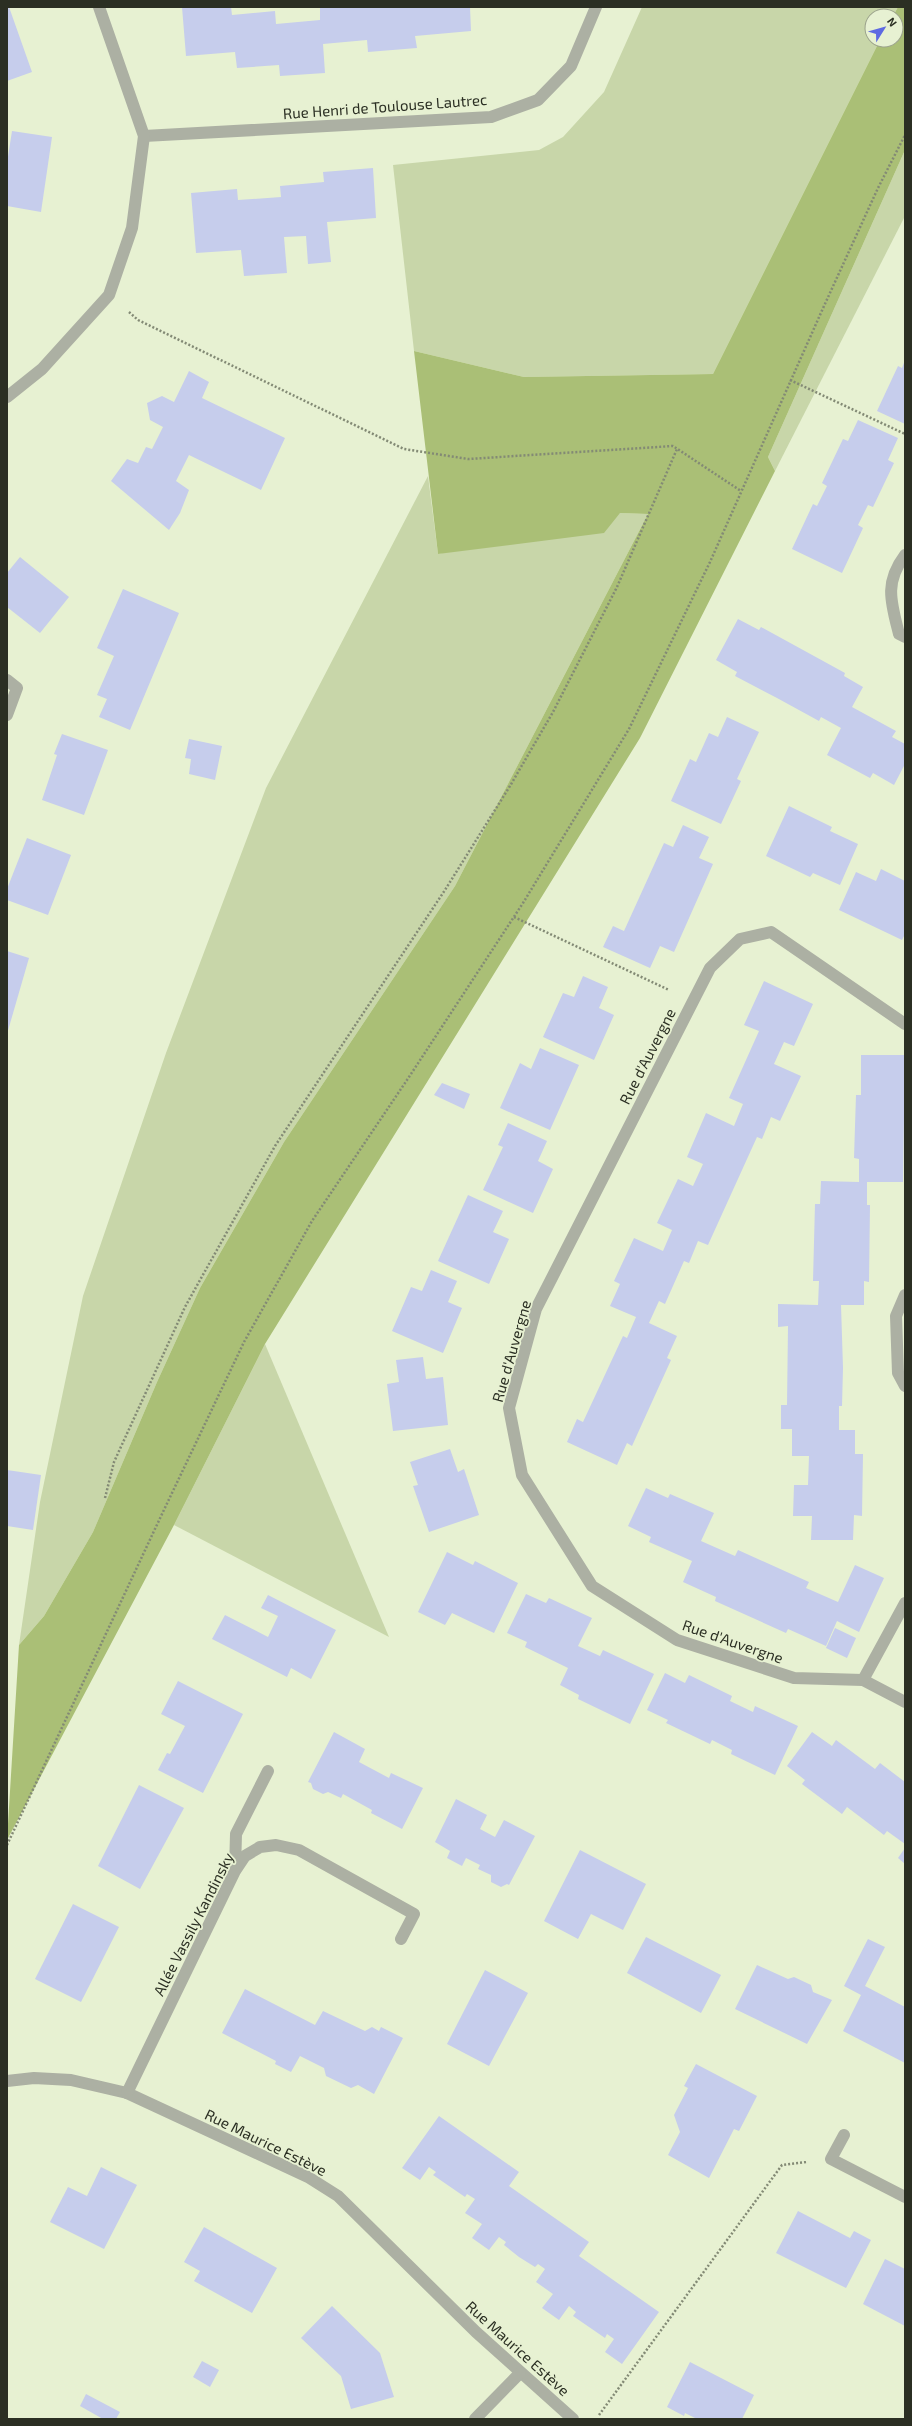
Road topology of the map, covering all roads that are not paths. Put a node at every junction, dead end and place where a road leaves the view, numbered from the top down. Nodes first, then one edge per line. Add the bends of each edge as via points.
1 (99, 7) edge
2 (596, 7) edge
3 (144, 136) junction
4 (7, 397) edge
5 (905, 555) edge
6 (905, 637) edge
7 (7, 680) edge
8 (7, 715) edge
9 (905, 1024) edge
10 (905, 1295) edge
11 (905, 1386) edge
12 (905, 1603) edge
13 (863, 1680) junction
14 (905, 1702) edge
15 (268, 1771) dead end
16 (235, 1871) junction
17 (401, 1939) dead end
18 (7, 2081) edge
19 (127, 2093) junction
20 (844, 2135) dead end
21 (905, 2197) edge
22 (520, 2373) junction
23 (476, 2419) edge
24 (573, 2419) edge

1 - 3 street
2 - 3 street, Rue Henri de Toulouse Lautrec via 571,66 538,100 491,117
3 - 4 street via 132,228 110,295 42,369
5 - 6 street via 897,566 889,596 899,634
7 - 8 street via 17,688
9 - 13 street, Rue d'Auvergne via 771,932 740,939 710,968 536,1309 509,1408 522,1475 592,1586 676,1640 794,1678
10 - 11 street via 896,1316 898,1373
12 - 13 street
13 - 14 street, Rue d'Auvergne
15 - 16 street via 236,1834
16 - 17 street, Allée Vassily Kandinsky via 244,1856 260,1847 276,1845 299,1850 414,1914
16 - 19 street, Allée Vassily Kandinsky
18 - 19 street, Rue Maurice Estève via 34,2078 71,2080
19 - 22 street, Rue Maurice Estève via 308,2177 338,2196
20 - 21 street via 831,2159
22 - 23 street
22 - 24 street, Rue Maurice Estève

